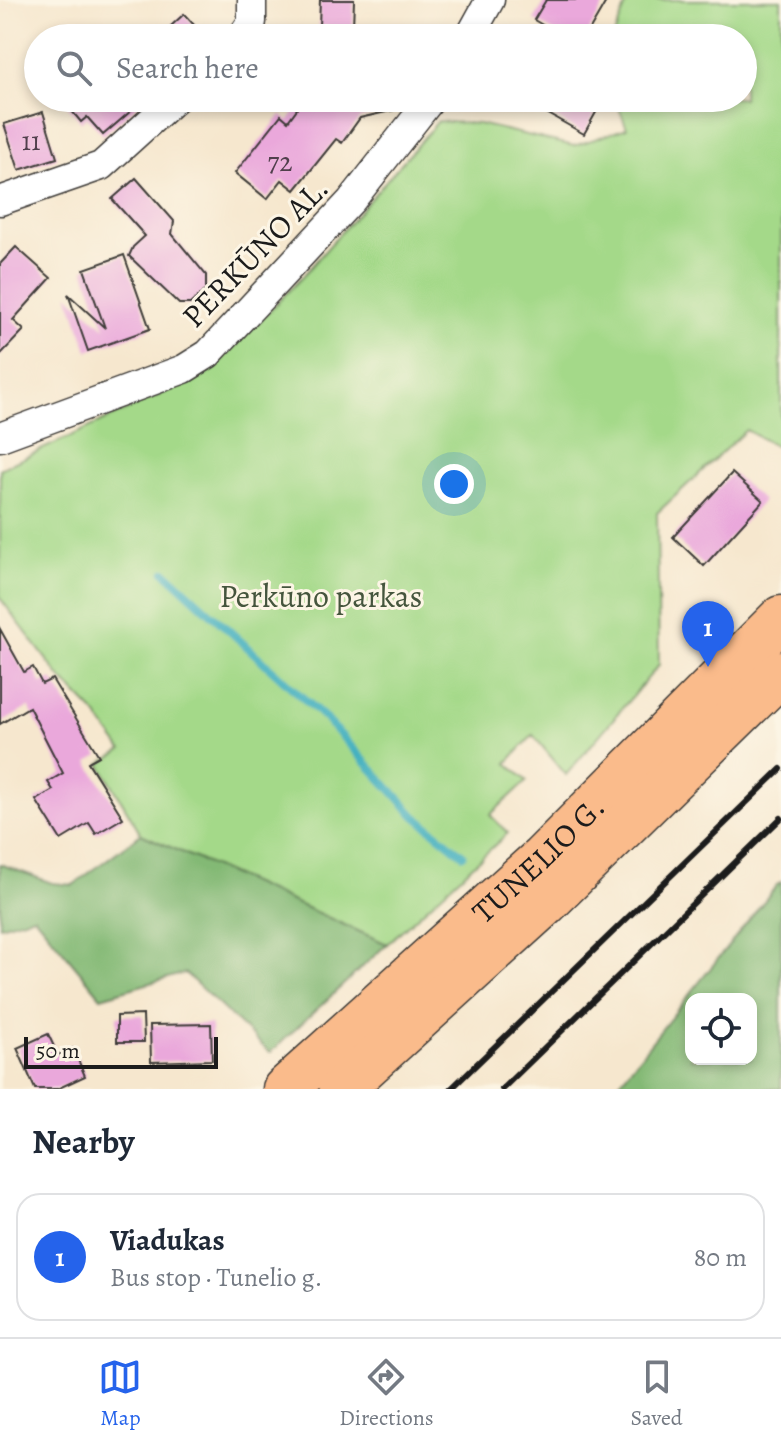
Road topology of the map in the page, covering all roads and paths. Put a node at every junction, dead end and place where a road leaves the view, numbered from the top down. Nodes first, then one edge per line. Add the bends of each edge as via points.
1 (252, 0) edge
2 (490, 0) edge
3 (251, 24) edge
4 (477, 24) edge
5 (161, 112) edge
6 (421, 112) edge
7 (0, 201) edge
8 (0, 437) edge
9 (781, 618) edge
10 (781, 673) edge
11 (285, 1089) edge
12 (341, 1089) edge

1 - 3 street
2 - 4 street
5 - 7 street via 101,166
6 - 8 street, PERKŪNO AL. via 351,201 208,354 184,369
9 - 11 main road, TUNELIO G. via 542,858
10 - 12 main road, TUNELIO G. via 556,894

